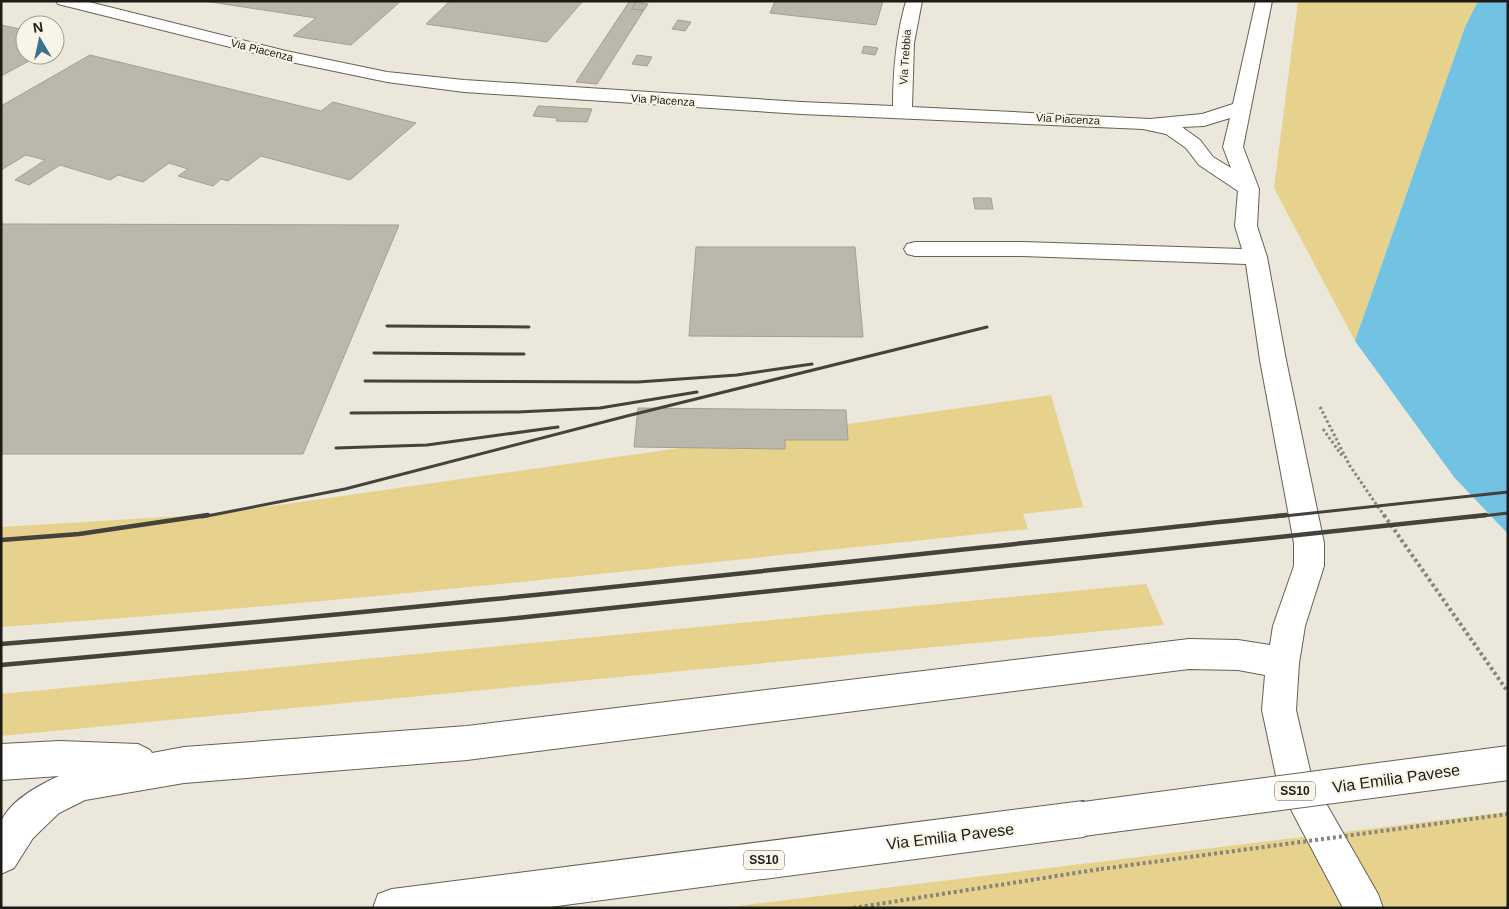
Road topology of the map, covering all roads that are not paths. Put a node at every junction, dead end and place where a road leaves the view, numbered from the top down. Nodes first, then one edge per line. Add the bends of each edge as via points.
1 (64, 1) edge
2 (914, 1) edge
3 (1264, 1) edge
4 (1240, 108) junction
5 (903, 113) junction
6 (1143, 123) junction
7 (1249, 189) junction
8 (914, 249) dead end
9 (1256, 257) junction
10 (1283, 663) junction
11 (1, 762) edge
12 (1508, 763) edge
13 (184, 765) junction
14 (1, 855) edge
15 (438, 904) edge
16 (392, 908) edge
17 (1364, 908) edge

1 - 5 street, Via Piacenza via 286,56 387,77 588,95
2 - 5 street, Via Trebbia via 907,23
3 - 4 street
4 - 6 street via 1204,120
4 - 7 street via 1233,147
5 - 6 street, Via Piacenza
6 - 7 street, Via Piacenza via 1173,130 1193,144 1206,161
7 - 9 street via 1246,226
8 - 9 street via 1022,249
9 - 10 street via 1309,543 1309,566 1289,626
10 - 13 street via 1238,655 1189,654 467,743
10 - 17 street via 1279,710 1296,785
11 - 13 street via 60,758
12 - 15 street, Via Emilia Pavese / SS10, bridge
13 - 14 street via 83,783 46,800 20,825
15 - 16 street, Via Emilia Pavese / SS10

